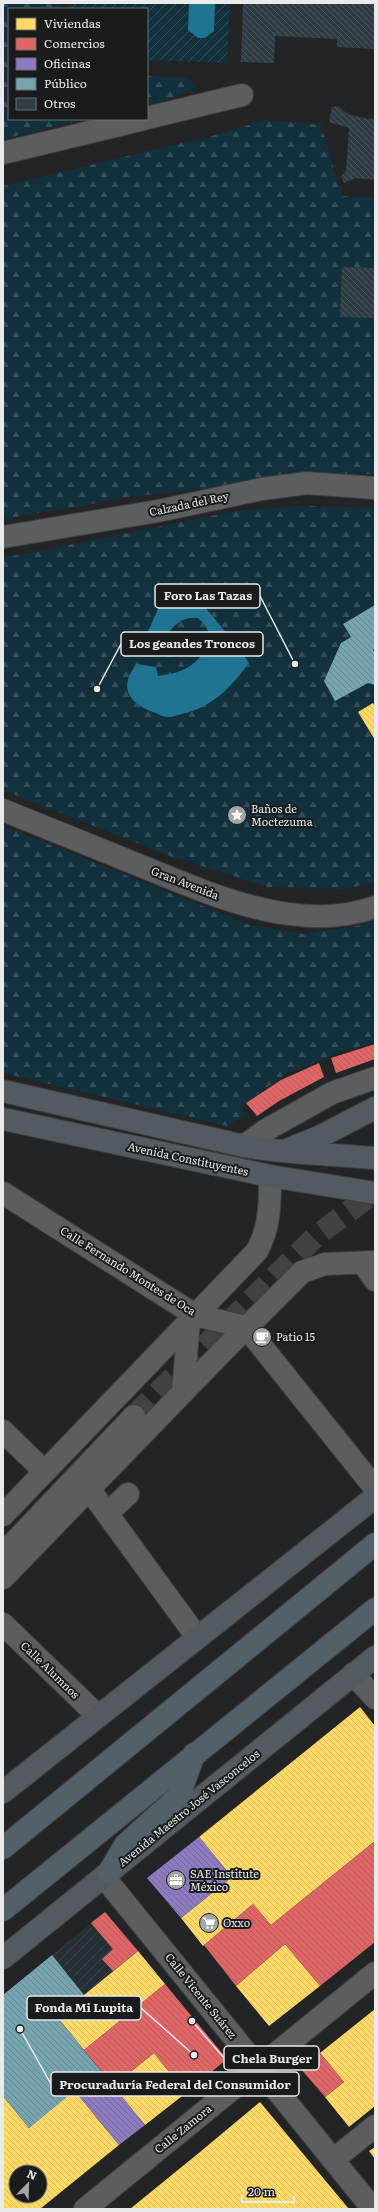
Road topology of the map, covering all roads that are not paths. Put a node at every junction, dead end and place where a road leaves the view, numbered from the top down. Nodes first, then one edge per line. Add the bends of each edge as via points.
1 (242, 96) dead end
2 (148, 118) edge
3 (140, 120) edge
4 (3, 153) edge
5 (375, 488) edge
6 (3, 537) edge
7 (3, 810) edge
8 (375, 907) edge
9 (375, 1078) edge
10 (3, 1091) edge
11 (375, 1108) edge
12 (3, 1119) edge
13 (244, 1146) junction
14 (280, 1152) junction
15 (375, 1158) edge
16 (270, 1176) junction
17 (3, 1193) edge
18 (375, 1193) edge
19 (369, 1262) edge
20 (375, 1280) edge
21 (192, 1318) junction
22 (246, 1327) junction
23 (183, 1392) junction
24 (134, 1416) tunnel mouth
25 (3, 1431) edge
26 (44, 1471) junction
27 (375, 1488) edge
28 (89, 1489) junction
29 (128, 1494) dead end
30 (375, 1497) edge
31 (108, 1513) junction
32 (3, 1515) edge
33 (375, 1544) edge
34 (3, 1554) edge
35 (3, 1578) edge
36 (375, 1609) edge
37 (3, 1624) edge
38 (197, 1637) junction
39 (375, 1657) edge
40 (353, 1674) junction
41 (375, 1698) edge
42 (98, 1715) junction
43 (194, 1753) junction
44 (3, 1792) edge
45 (36, 1821) junction
46 (3, 1832) edge
47 (3, 1848) edge
48 (106, 1874) junction
49 (3, 1910) edge
50 (3, 1958) edge
51 (375, 1974) edge
52 (258, 2068) junction
53 (375, 2126) edge
54 (333, 2160) junction
55 (85, 2209) edge
56 (373, 2209) edge

1 - 2 street
3 - 4 street
5 - 6 street, Calzada del Rey via 307,483
7 - 8 street, Gran Avenida via 218,897 274,912 328,916
9 - 13 street via 332,1093 266,1130
10 - 13 main road
11 - 14 main road via 321,1136
12 - 16 main road, Avenida Constituyentes
13 - 14 main road
14 - 15 main road
16 - 18 main road, Avenida Constituyentes
16 - 21 street via 268,1223 257,1251
17 - 21 street, Calle Fernando Montes de Oca
19 - 20 street
19 - 22 street via 325,1264 302,1272
21 - 22 street, Calle Fernando Montes de Oca
21 - 23 street
21 - 26 street
22 - 23 street
22 - 27 street
23 - 28 street
24 - 34 street
25 - 26 street
26 - 32 street
28 - 31 street
28 - 35 street
29 - 31 street
30 - 38 main road
31 - 38 street
33 - 45 highway
36 - 43 highway
37 - 42 street, Calle Alumnos
38 - 42 main road
39 - 40 main road, Avenida Maestro José Vasconcelos
40 - 41 street
40 - 48 main road, Avenida Maestro José Vasconcelos
42 - 44 main road
43 - 48 highway via 179,1796 125,1844
43 - 49 highway
45 - 46 highway
45 - 47 highway
48 - 50 main road, Avenida Maestro José Vasconcelos
48 - 52 street, Calle Vicente Suárez
51 - 52 street, Calle Zamora
52 - 54 street, Calle Vicente Suárez
52 - 55 street, Calle Zamora
53 - 54 street
54 - 56 street, Calle Vicente Suárez

